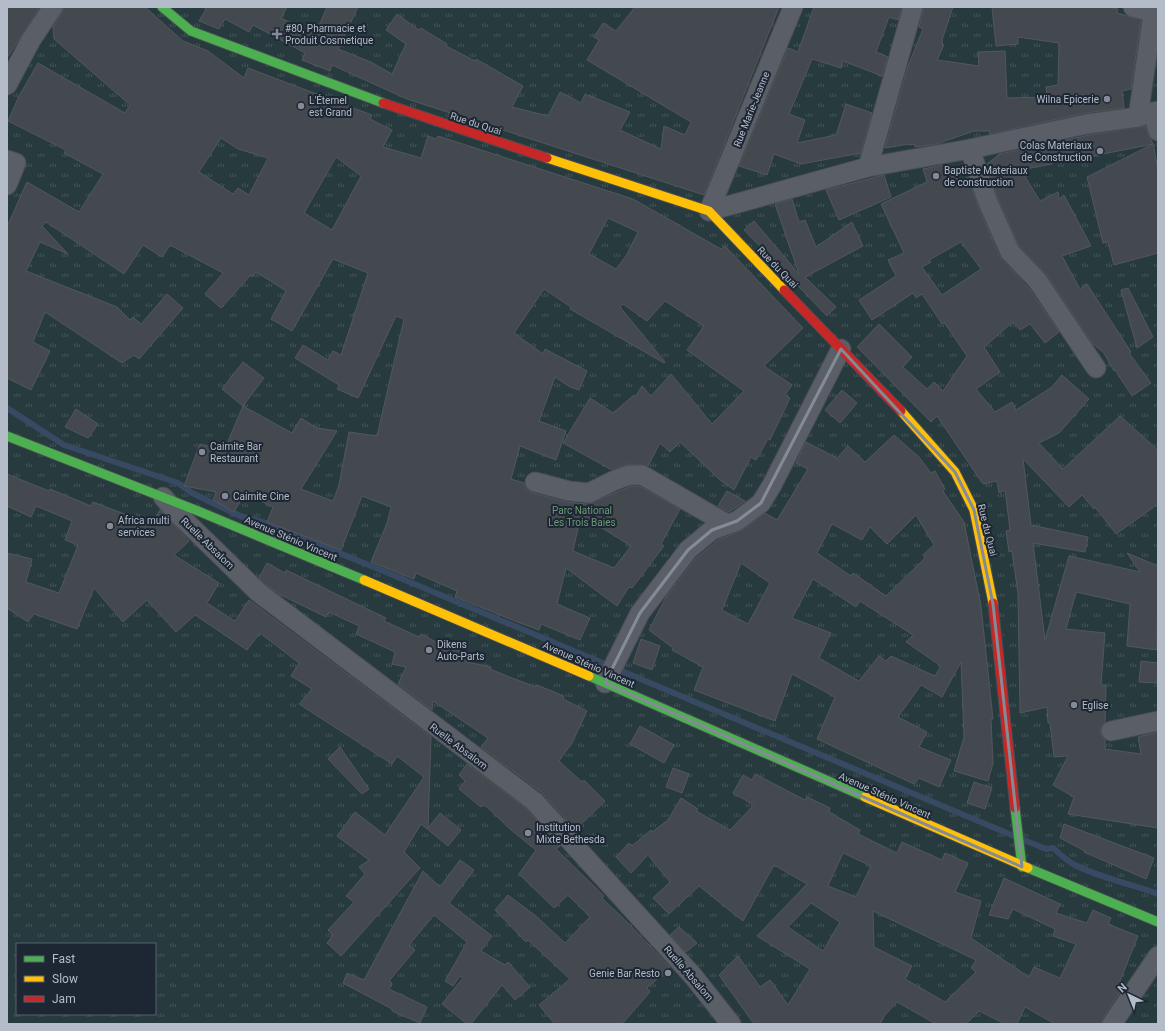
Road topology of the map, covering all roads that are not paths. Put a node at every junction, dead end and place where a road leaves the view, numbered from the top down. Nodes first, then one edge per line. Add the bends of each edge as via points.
1 (53, 7) edge
2 (162, 7) edge
3 (792, 7) edge
4 (913, 7) edge
5 (1133, 7) edge
6 (1154, 9) edge
7 (7, 85) edge
8 (1150, 113) edge
9 (1158, 131) edge
10 (970, 149) junction
11 (11, 162) edge
12 (868, 167) junction
13 (7, 185) edge
14 (709, 211) junction
15 (841, 349) junction
16 (1096, 368) dead end
17 (7, 436) edge
18 (535, 482) dead end
19 (161, 495) junction
20 (728, 524) junction
21 (604, 683) junction
22 (1158, 721) edge
23 (1111, 731) dead end
24 (1022, 867) junction
25 (1158, 922) edge
26 (1158, 956) edge
27 (731, 1024) edge
28 (1112, 1024) edge

1 - 7 street via 31,40
2 - 14 street, Rue du Quai via 190,31 294,71 403,111
3 - 14 street, Rue Marie-Jeanne
4 - 12 street
5 - 6 street
6 - 8 street
8 - 9 street
8 - 10 street
10 - 12 street
10 - 16 street via 1010,252 1037,280
11 - 13 street
12 - 14 street
14 - 15 street, Rue du Quai
15 - 20 street via 772,486 760,503 737,521
15 - 24 street, Rue du Quai via 955,472 974,510 993,604
17 - 19 street, Avenue Sténio Vincent
18 - 20 street via 569,491 589,493 614,481 642,475
19 - 21 street, Avenue Sténio Vincent
19 - 27 street, Ruelle Absalom via 258,592 534,801 693,976
20 - 21 street via 712,530 688,550 640,613
21 - 24 street, Avenue Sténio Vincent
22 - 23 street
24 - 25 street, Avenue Sténio Vincent
26 - 28 street

